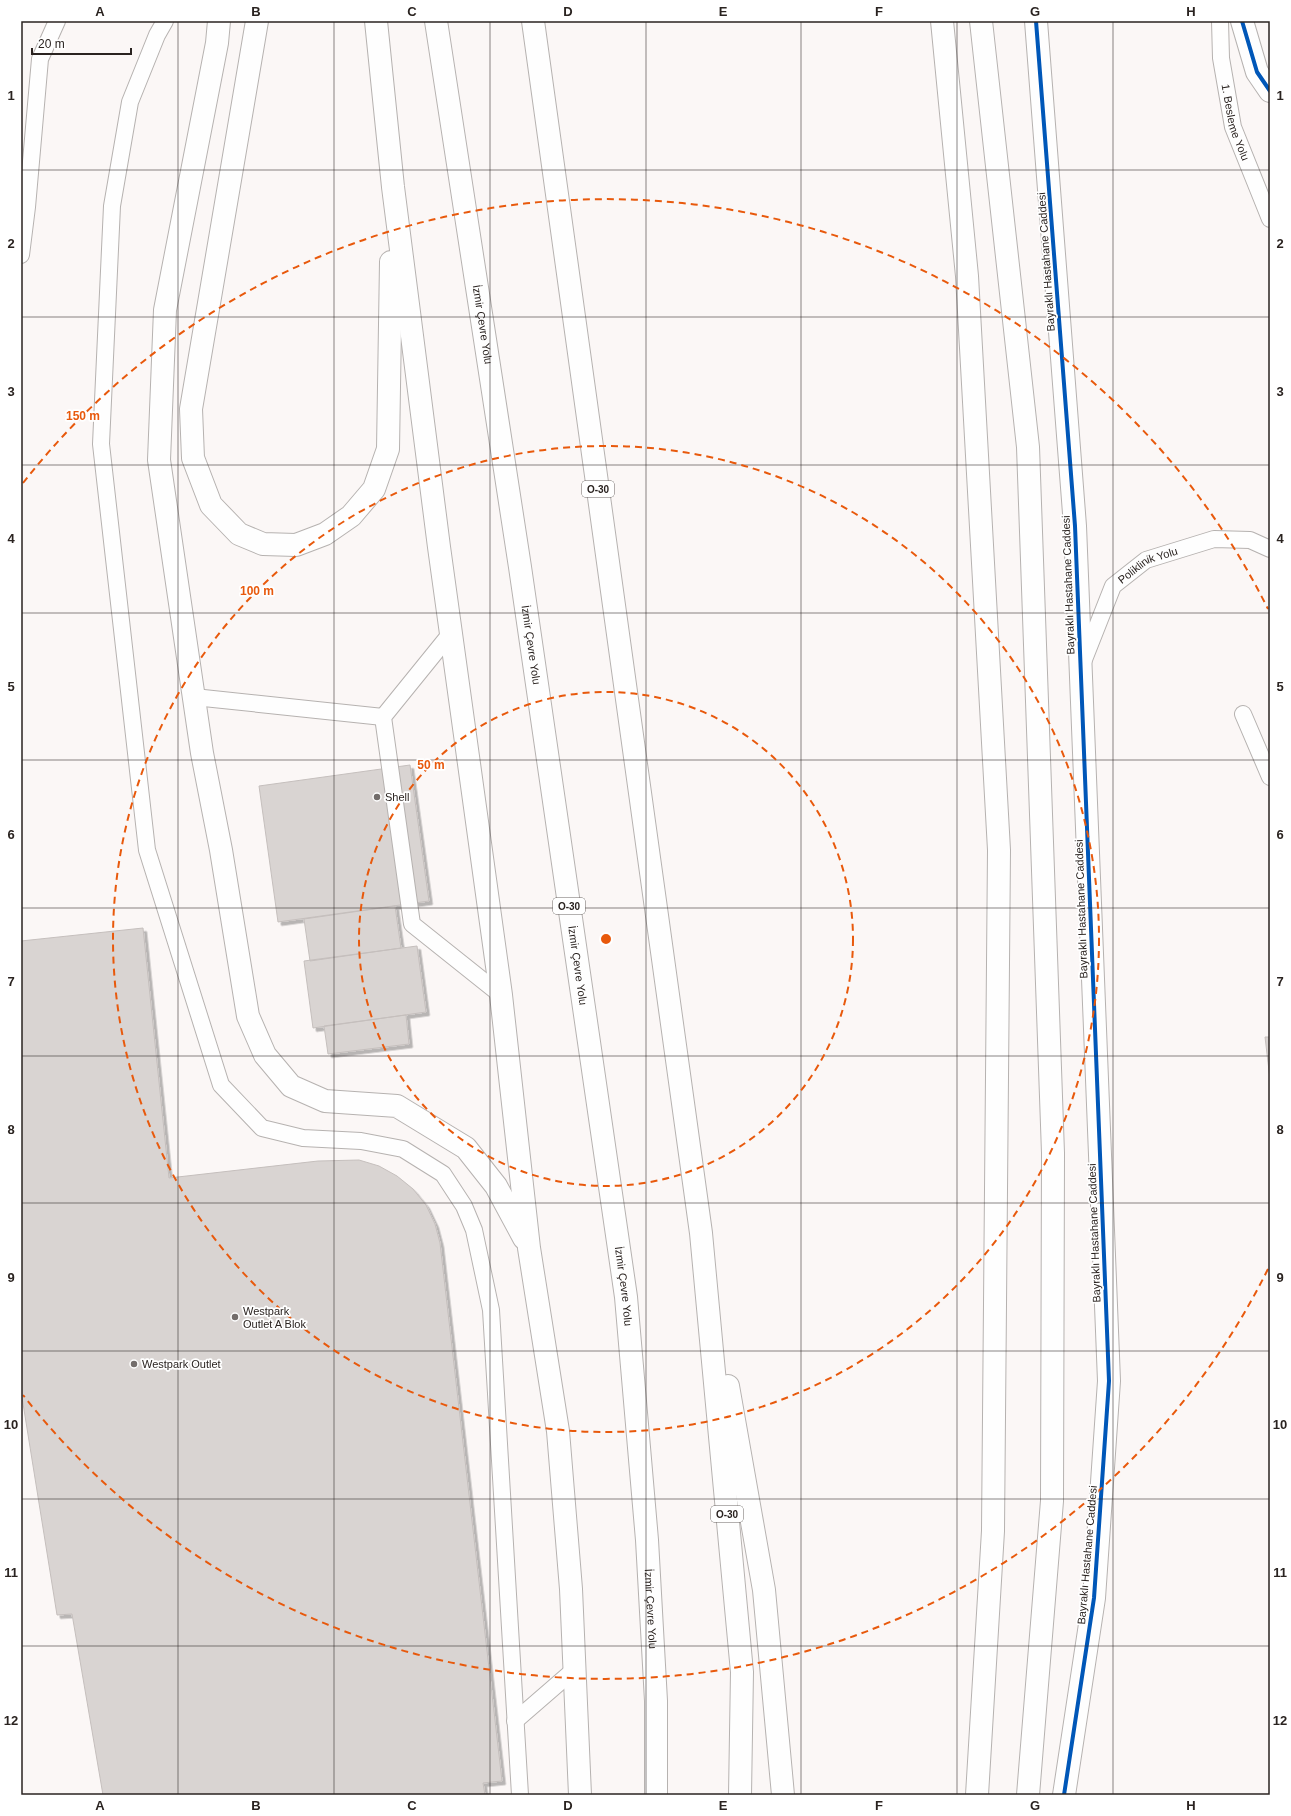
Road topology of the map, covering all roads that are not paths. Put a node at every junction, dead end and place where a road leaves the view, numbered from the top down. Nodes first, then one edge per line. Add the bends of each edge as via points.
1 (57, 21) edge
2 (165, 21) edge
3 (219, 21) edge
4 (257, 21) edge
5 (376, 21) edge
6 (436, 21) edge
7 (533, 21) edge
8 (942, 21) edge
9 (981, 21) edge
10 (1036, 21) edge
11 (1220, 21) edge
12 (1242, 21) edge
13 (1270, 91) edge
14 (393, 186) junction
15 (1270, 219) edge
16 (21, 255) edge
17 (1270, 549) edge
18 (451, 633) junction
19 (1081, 669) junction
20 (194, 697) junction
21 (1243, 714) dead end
22 (383, 716) junction
23 (1270, 777) edge
24 (501, 995) junction
25 (701, 1233) junction
26 (529, 1248) junction
27 (575, 1670) junction
28 (515, 1721) junction
29 (520, 1795) edge
30 (580, 1795) edge
31 (656, 1795) edge
32 (740, 1795) edge
33 (783, 1795) edge
34 (977, 1795) edge
35 (1028, 1795) edge
36 (1064, 1795) edge

1 - 16 lane via 40,59
2 - 28 lane via 130,102 112,206 101,444 147,850 221,1085 262,1128 303,1138 361,1141 404,1149 443,1174 464,1206 474,1230 491,1310
3 - 20 main road via 217,43 165,310 159,460
4 - 14 main road via 191,409 193,458 211,505 239,534 263,544 296,545 325,534 351,516 374,489 388,449
5 - 14 main road
6 - 31 main road, İzmir Çevre Yolu / O-30 via 520,567 626,1297 647,1540 656,1693
7 - 25 main road, O-30
8 - 34 main road via 967,276 999,850 993,1531
9 - 35 main road via 1028,447 1053,1154 1052,1501
10 - 19 main road, Bayraklı Hastahane Caddesi via 1075,526
11 - 15 lane, 1. Besleme Yolu via 1221,58 1233,127
12 - 13 main road via 1257,72
14 - 18 main road
17 - 19 lane, Poliklinik Yolu via 1250,540 1214,539 1146,560 1112,586
18 - 22 lane
18 - 24 main road
19 - 36 main road, Bayraklı Hastahane Caddesi via 1109,1381 1094,1598
20 - 22 lane
20 - 26 main road via 248,1016 265,1055 291,1086 325,1101 397,1106 466,1148 496,1186
21 - 23 lane
22 - 24 lane via 412,924
24 - 26 main road
25 - 32 main road, O-30 via 742,1672
25 - 33 main road via 764,1590
26 - 27 main road via 558,1431
27 - 28 lane
27 - 30 main road
28 - 29 lane

